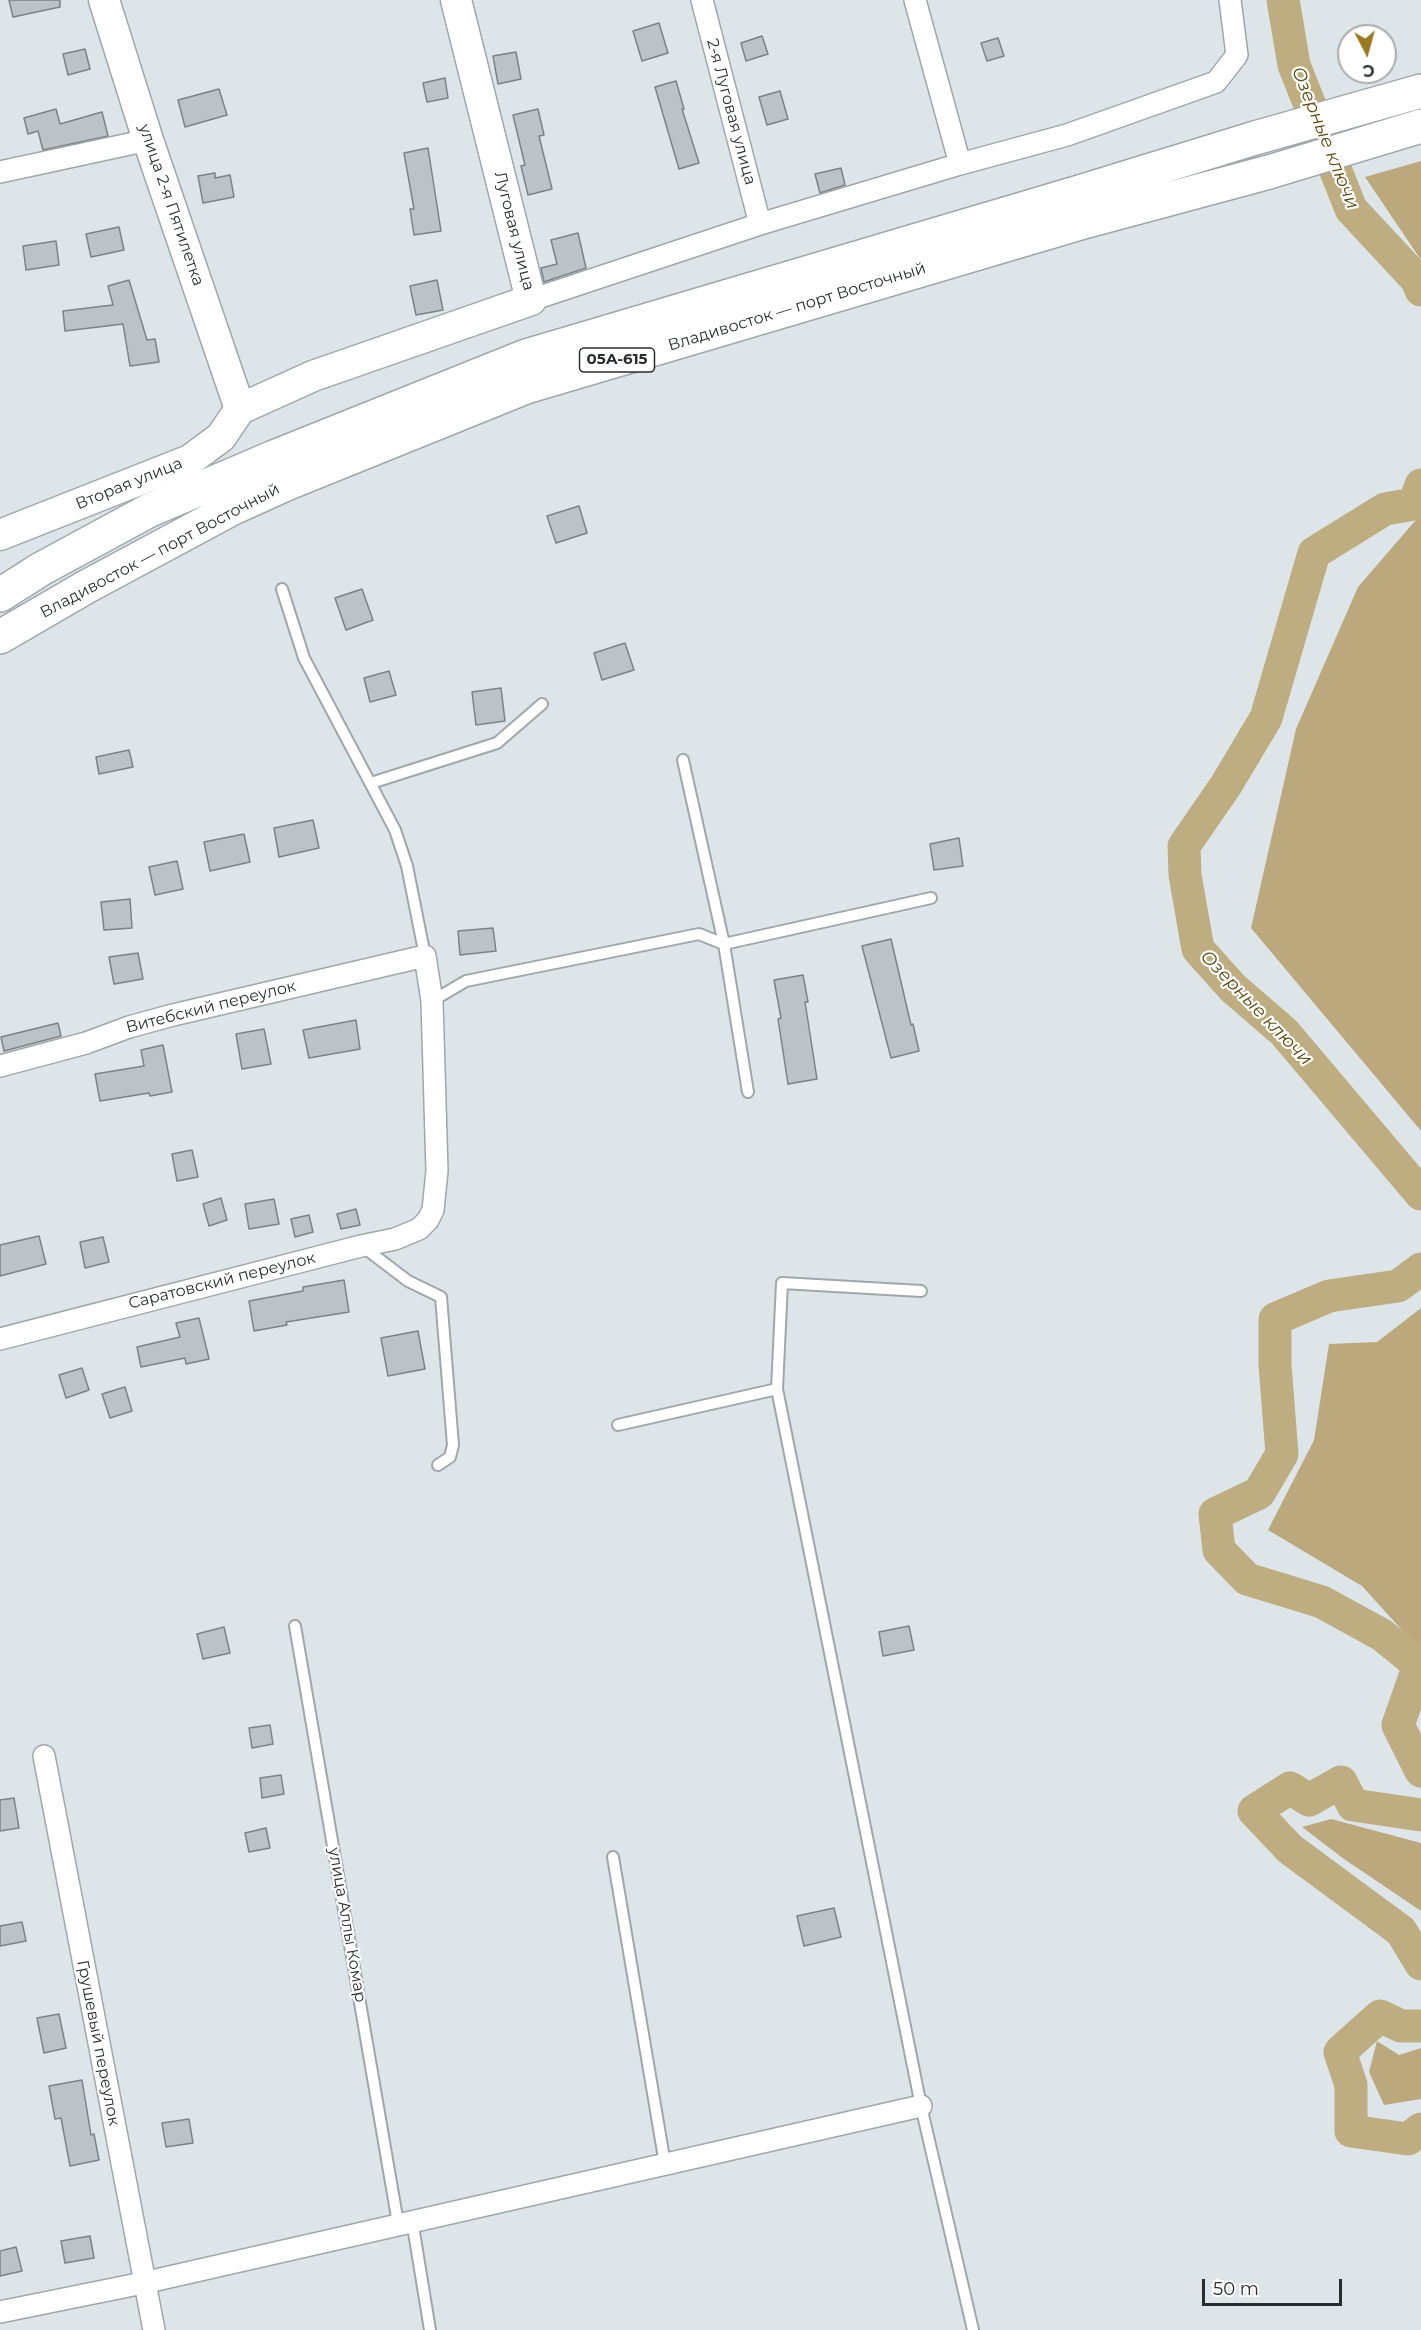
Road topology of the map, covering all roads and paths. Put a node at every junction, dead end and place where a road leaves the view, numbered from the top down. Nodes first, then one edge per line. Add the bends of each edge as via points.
1 (104, 0) edge
2 (456, 0) edge
3 (702, 0) edge
4 (915, 0) edge
5 (1230, 0) edge
6 (1421, 91) edge
7 (1421, 126) edge
8 (148, 140) junction
9 (960, 164) junction
10 (0, 172) edge
11 (760, 224) junction
12 (531, 300) junction
13 (240, 409) junction
14 (0, 536) edge
15 (282, 589) dead end
16 (0, 595) edge
17 (0, 638) edge
18 (542, 704) dead end
19 (683, 760) dead end
20 (371, 783) junction
21 (931, 898) dead end
22 (724, 945) junction
23 (425, 956) junction
24 (432, 1001) junction
25 (0, 1066) edge
26 (748, 1092) dead end
27 (361, 1246) junction
28 (921, 1291) dead end
29 (0, 1339) edge
30 (777, 1389) junction
31 (618, 1425) dead end
32 (438, 1465) dead end
33 (295, 1626) dead end
34 (44, 1756) dead end
35 (613, 1857) dead end
36 (921, 2106) junction
37 (665, 2164) junction
38 (405, 2222) junction
39 (143, 2283) junction
40 (0, 2312) edge
41 (153, 2330) edge
42 (430, 2330) edge
43 (973, 2330) edge

1 - 8 main road, улица 2-я Пятилетка
2 - 12 main road, Луговая улица
3 - 11 street, 2-я Луговая улица
4 - 9 street
5 - 9 street via 1237,55 1216,82 1067,135
6 - 16 highway, Владивосток — порт Восточный / 05А-615 via 526,356 150,510
7 - 17 highway, Владивосток — порт Восточный / 05А-615 via 526,387 233,508
8 - 10 street
8 - 13 main road, улица 2-я Пятилетка
9 - 11 street
11 - 12 street
12 - 13 main road, Луговая улица via 313,376
13 - 14 main road, Вторая улица via 221,437 190,460
15 - 20 lane via 304,658
18 - 20 lane via 497,743
19 - 22 lane
20 - 23 lane via 407,866
21 - 22 lane
22 - 24 lane via 699,934 466,981
22 - 26 lane
23 - 24 street
23 - 25 street, Витебский переулок via 172,1015
24 - 27 street, Саратовский переулок via 437,1171 433,1210 428,1220 407,1235
27 - 29 street, Саратовский переулок
27 - 32 lane via 408,1281 441,1298 453,1444 450,1457
28 - 30 lane via 782,1283
30 - 31 lane
30 - 36 lane
33 - 38 lane, улица Аллы Комар
34 - 39 street, Грушевый переулок
35 - 37 lane
36 - 37 street
36 - 43 lane
37 - 38 street
38 - 39 street
38 - 42 lane, улица Аллы Комар
39 - 40 street
39 - 41 street, Грушевый переулок

